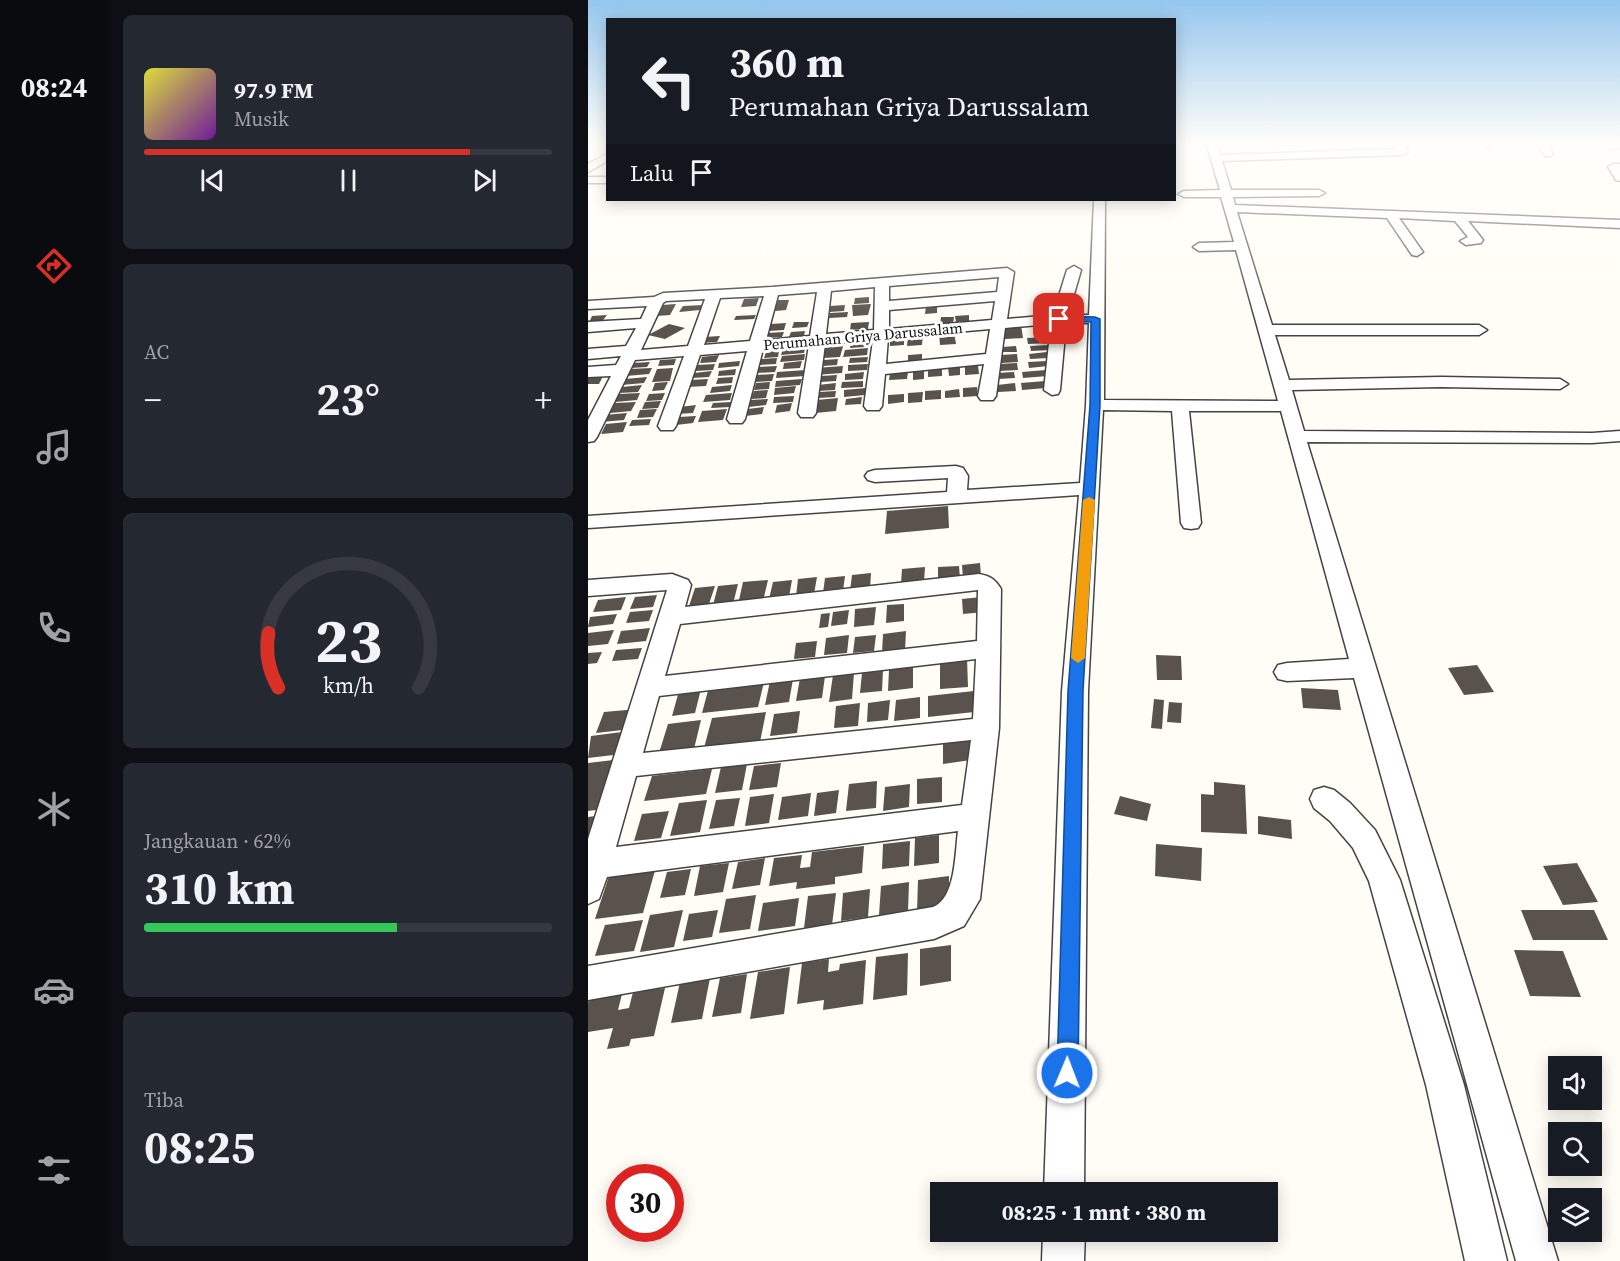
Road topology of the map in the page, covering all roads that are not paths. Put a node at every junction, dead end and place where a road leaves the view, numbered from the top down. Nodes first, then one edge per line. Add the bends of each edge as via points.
1 (1098, 201) edge
2 (1225, 201) edge
3 (1252, 201) edge
4 (1428, 202) dead end
5 (1391, 215) junction
6 (1433, 216) junction
7 (1459, 218) junction
8 (1620, 224) edge
9 (1466, 241) dead end
10 (1233, 246) junction
11 (1198, 247) dead end
12 (1417, 252) dead end
13 (1074, 270) dead end
14 (882, 282) junction
15 (825, 287) junction
16 (772, 291) junction
17 (714, 294) junction
18 (1003, 296) junction
19 (657, 301) junction
20 (588, 305) edge
21 (882, 306) junction
22 (1077, 319) junction
23 (645, 323) junction
24 (998, 324) junction
25 (588, 327) edge
26 (1266, 330) junction
27 (1479, 330) dead end
28 (881, 334) junction
29 (816, 340) junction
30 (756, 345) junction
31 (695, 351) junction
32 (588, 354) edge
33 (993, 358) junction
34 (629, 359) junction
35 (877, 370) junction
36 (588, 372) edge
37 (1560, 384) dead end
38 (1052, 390) dead end
39 (987, 396) dead end
40 (1277, 401) junction
41 (607, 403) junction
42 (588, 405) edge
43 (1095, 405) junction
44 (1180, 405) junction
45 (873, 406) dead end
46 (807, 413) dead end
47 (736, 419) dead end
48 (667, 426) dead end
49 (589, 436) edge
50 (1298, 436) junction
51 (1620, 436) edge
52 (875, 476) dead end
53 (1090, 488) junction
54 (957, 497) junction
55 (588, 522) edge
56 (1191, 523) dead end
57 (589, 590) edge
58 (671, 617) junction
59 (989, 649) junction
60 (1360, 669) junction
61 (1287, 672) dead end
62 (650, 687) junction
63 (986, 728) junction
64 (626, 766) junction
65 (1323, 799) dead end
66 (973, 816) junction
67 (592, 876) edge
68 (588, 983) edge
69 (1064, 1182) edge
70 (1064, 1242) edge
71 (1063, 1261) edge
72 (1486, 1261) edge
73 (1537, 1261) edge

1 - 22 street
2 - 10 street
3 - 5 street
4 - 6 street
5 - 6 street
5 - 12 street
6 - 7 street
7 - 8 street
7 - 9 street via 1477,240
10 - 11 street
10 - 26 street
13 - 22 street
14 - 15 street
14 - 18 street via 1005,271
14 - 21 street
15 - 16 street
15 - 29 street
16 - 17 street
16 - 30 street
17 - 19 street via 663,297
17 - 31 street
18 - 21 street
18 - 24 street
19 - 20 street
19 - 23 street
21 - 28 street
22 - 24 street, Perumahan Griya Darussalam
22 - 38 street
22 - 43 street
23 - 25 street
23 - 34 street
24 - 28 street, Perumahan Griya Darussalam
24 - 33 street
26 - 27 street
26 - 40 street
28 - 29 street, Perumahan Griya Darussalam
28 - 35 street
29 - 30 street, Perumahan Griya Darussalam
29 - 46 street
30 - 31 street, Perumahan Griya Darussalam
30 - 47 street
31 - 34 street, Perumahan Griya Darussalam
31 - 48 street
32 - 34 street
33 - 35 street
33 - 39 street
34 - 36 street
34 - 41 street
35 - 45 street
37 - 40 street via 1441,382
40 - 44 street
40 - 50 street
41 - 42 street
41 - 49 street
43 - 44 street
43 - 53 street
44 - 56 street
50 - 51 street
50 - 60 street
52 - 54 street via 956,472
53 - 54 street
53 - 69 street via 1076,691
54 - 55 street
57 - 58 street via 678,583
58 - 59 street via 979,582 990,589
58 - 62 street
59 - 62 street
59 - 63 street
60 - 61 street
60 - 73 street
62 - 64 street
63 - 64 street
63 - 66 street
64 - 67 street
65 - 72 street via 1364,839 1384,880 1445,1085
66 - 67 street
66 - 68 street via 963,899 946,920
70 - 71 street

